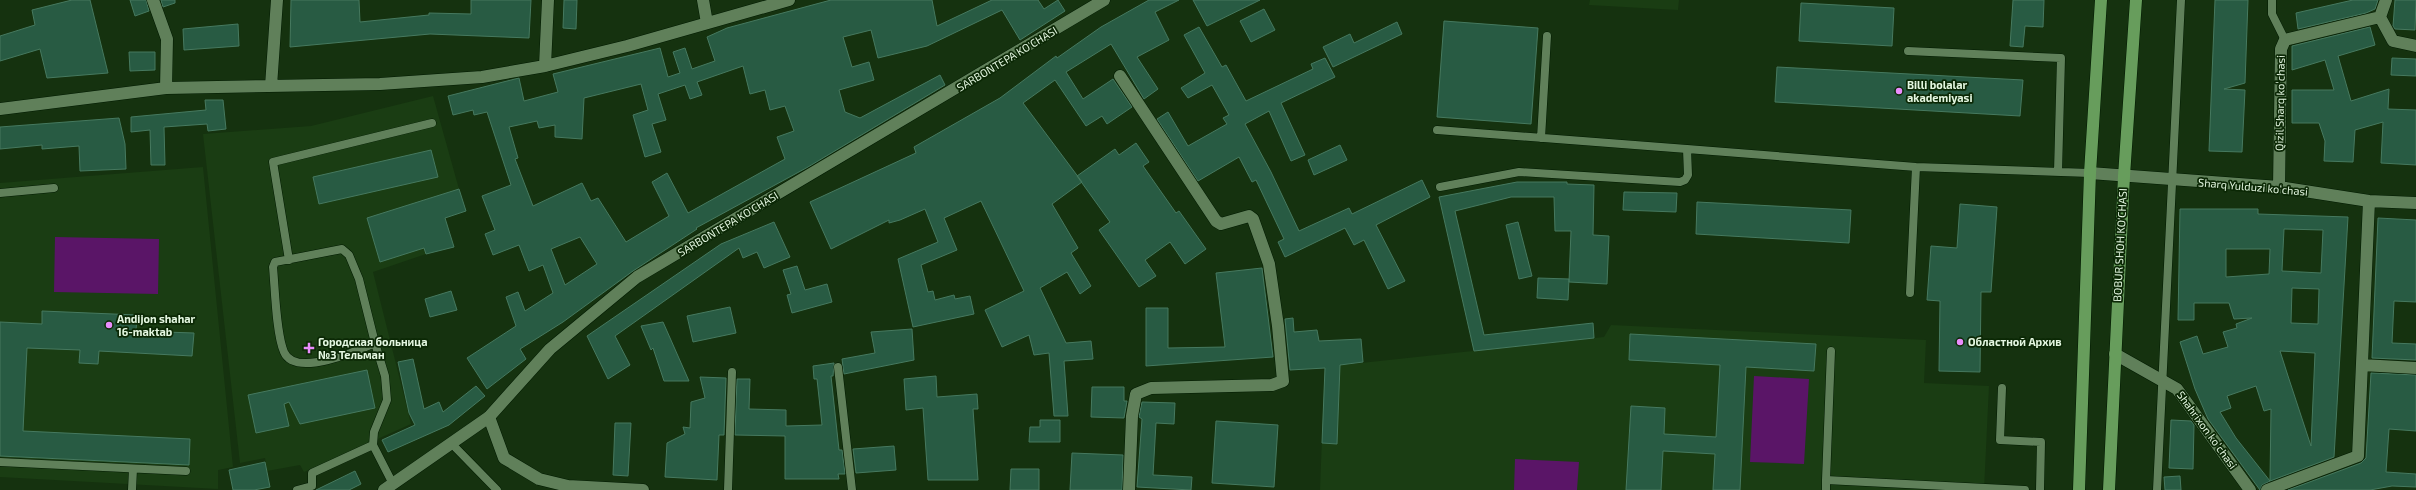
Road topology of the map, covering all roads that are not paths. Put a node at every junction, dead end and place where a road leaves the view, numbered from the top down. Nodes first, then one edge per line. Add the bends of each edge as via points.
1 (154, 0) edge
2 (276, 0) edge
3 (548, 0) edge
4 (703, 0) edge
5 (789, 0) edge
6 (1104, 0) edge
7 (2101, 0) edge
8 (2136, 0) edge
9 (2181, 0) edge
10 (2272, 0) edge
11 (2386, 0) edge
12 (2380, 17) junction
13 (707, 24) junction
14 (1548, 36) dead end
15 (2285, 40) junction
16 (2416, 46) edge
17 (1908, 51) dead end
18 (546, 66) junction
19 (1120, 76) dead end
20 (271, 86) junction
21 (166, 88) junction
22 (0, 109) edge
23 (432, 123) dead end
24 (1437, 130) dead end
25 (1541, 138) junction
26 (1687, 149) junction
27 (1916, 167) junction
28 (2058, 172) junction
29 (2090, 173) junction
30 (2124, 176) junction
31 (2172, 180) junction
32 (1440, 187) dead end
33 (2279, 187) junction
34 (54, 188) dead end
35 (0, 193) edge
36 (2369, 201) junction
37 (2416, 203) edge
38 (289, 260) junction
39 (1910, 294) dead end
40 (375, 343) junction
41 (1831, 352) dead end
42 (2115, 354) junction
43 (2362, 365) junction
44 (838, 366) dead end
45 (2416, 368) edge
46 (732, 372) dead end
47 (2162, 380) junction
48 (2002, 388) dead end
49 (490, 416) junction
50 (451, 443) junction
51 (373, 445) junction
52 (0, 462) edge
53 (133, 469) junction
54 (186, 471) dead end
55 (1826, 480) junction
56 (388, 487) edge
57 (313, 488) edge
58 (132, 490) edge
59 (297, 490) edge
60 (497, 490) edge
61 (643, 490) edge
62 (728, 490) edge
63 (852, 490) edge
64 (1129, 490) edge
65 (1826, 490) edge
66 (2024, 490) edge
67 (2040, 490) edge
68 (2079, 490) edge
69 (2110, 490) edge
70 (2156, 490) edge
71 (2250, 490) edge
72 (2267, 490) edge

1 - 21 street via 167,39
2 - 20 street
3 - 18 street
4 - 13 street
5 - 13 street
6 - 49 street, SARBONTEPA KO'CHASI via 637,277 550,350
7 - 29 main road
8 - 30 main road, BOBUR SHOH KO'CHASI
9 - 31 lane
10 - 15 lane via 2272,14
11 - 12 street
12 - 15 street, Qizil Sharq koʻchasi
12 - 16 street via 2393,41
13 - 18 street
14 - 25 lane
15 - 33 street, Qizil Sharq koʻchasi via 2281,49
17 - 28 lane via 2061,58
18 - 20 street via 466,78 380,84
19 - 64 street via 1216,221 1221,224 1249,216 1253,219 1269,264 1283,381 1272,385 1151,388 1136,394 1132,416
20 - 21 street
21 - 22 street
23 - 38 lane via 273,162
24 - 25 lane
25 - 26 lane
26 - 27 lane
26 - 32 lane via 1688,175 1680,182 1519,172
27 - 28 lane
27 - 39 lane
28 - 29 lane
29 - 30 street, Sharq Yulduzi koʻchasi
29 - 68 main road
30 - 31 street, Sharq Yulduzi koʻchasi
30 - 42 main road, BOBUR SHOH KO'CHASI
31 - 33 street, Sharq Yulduzi koʻchasi
31 - 47 lane
33 - 36 street, Sharq Yulduzi koʻchasi
34 - 35 lane
36 - 37 street, Sharq Yulduzi koʻchasi
36 - 43 street
38 - 40 lane via 342,249 349,255 359,279
38 - 40 lane via 275,262 273,267 284,353 300,363 314,363 349,355
40 - 51 lane via 386,376 387,400 374,432
41 - 55 lane
42 - 47 street, Shahrixon koʻchasi
42 - 69 main road, BOBUR SHOH KO'CHASI
43 - 45 street
43 - 72 street via 2358,456
44 - 63 lane
46 - 62 lane
47 - 70 lane
47 - 71 street, Shahrixon koʻchasi via 2177,389
48 - 67 lane via 2000,440 2041,442
49 - 50 street, SARBONTEPA KO'CHASI
49 - 61 street via 504,458 539,479 568,486
50 - 56 street, SARBONTEPA KO'CHASI
50 - 60 lane
51 - 56 lane
51 - 57 lane via 312,473
52 - 53 lane
53 - 54 lane
53 - 58 lane
55 - 65 lane
55 - 66 lane
57 - 59 lane

